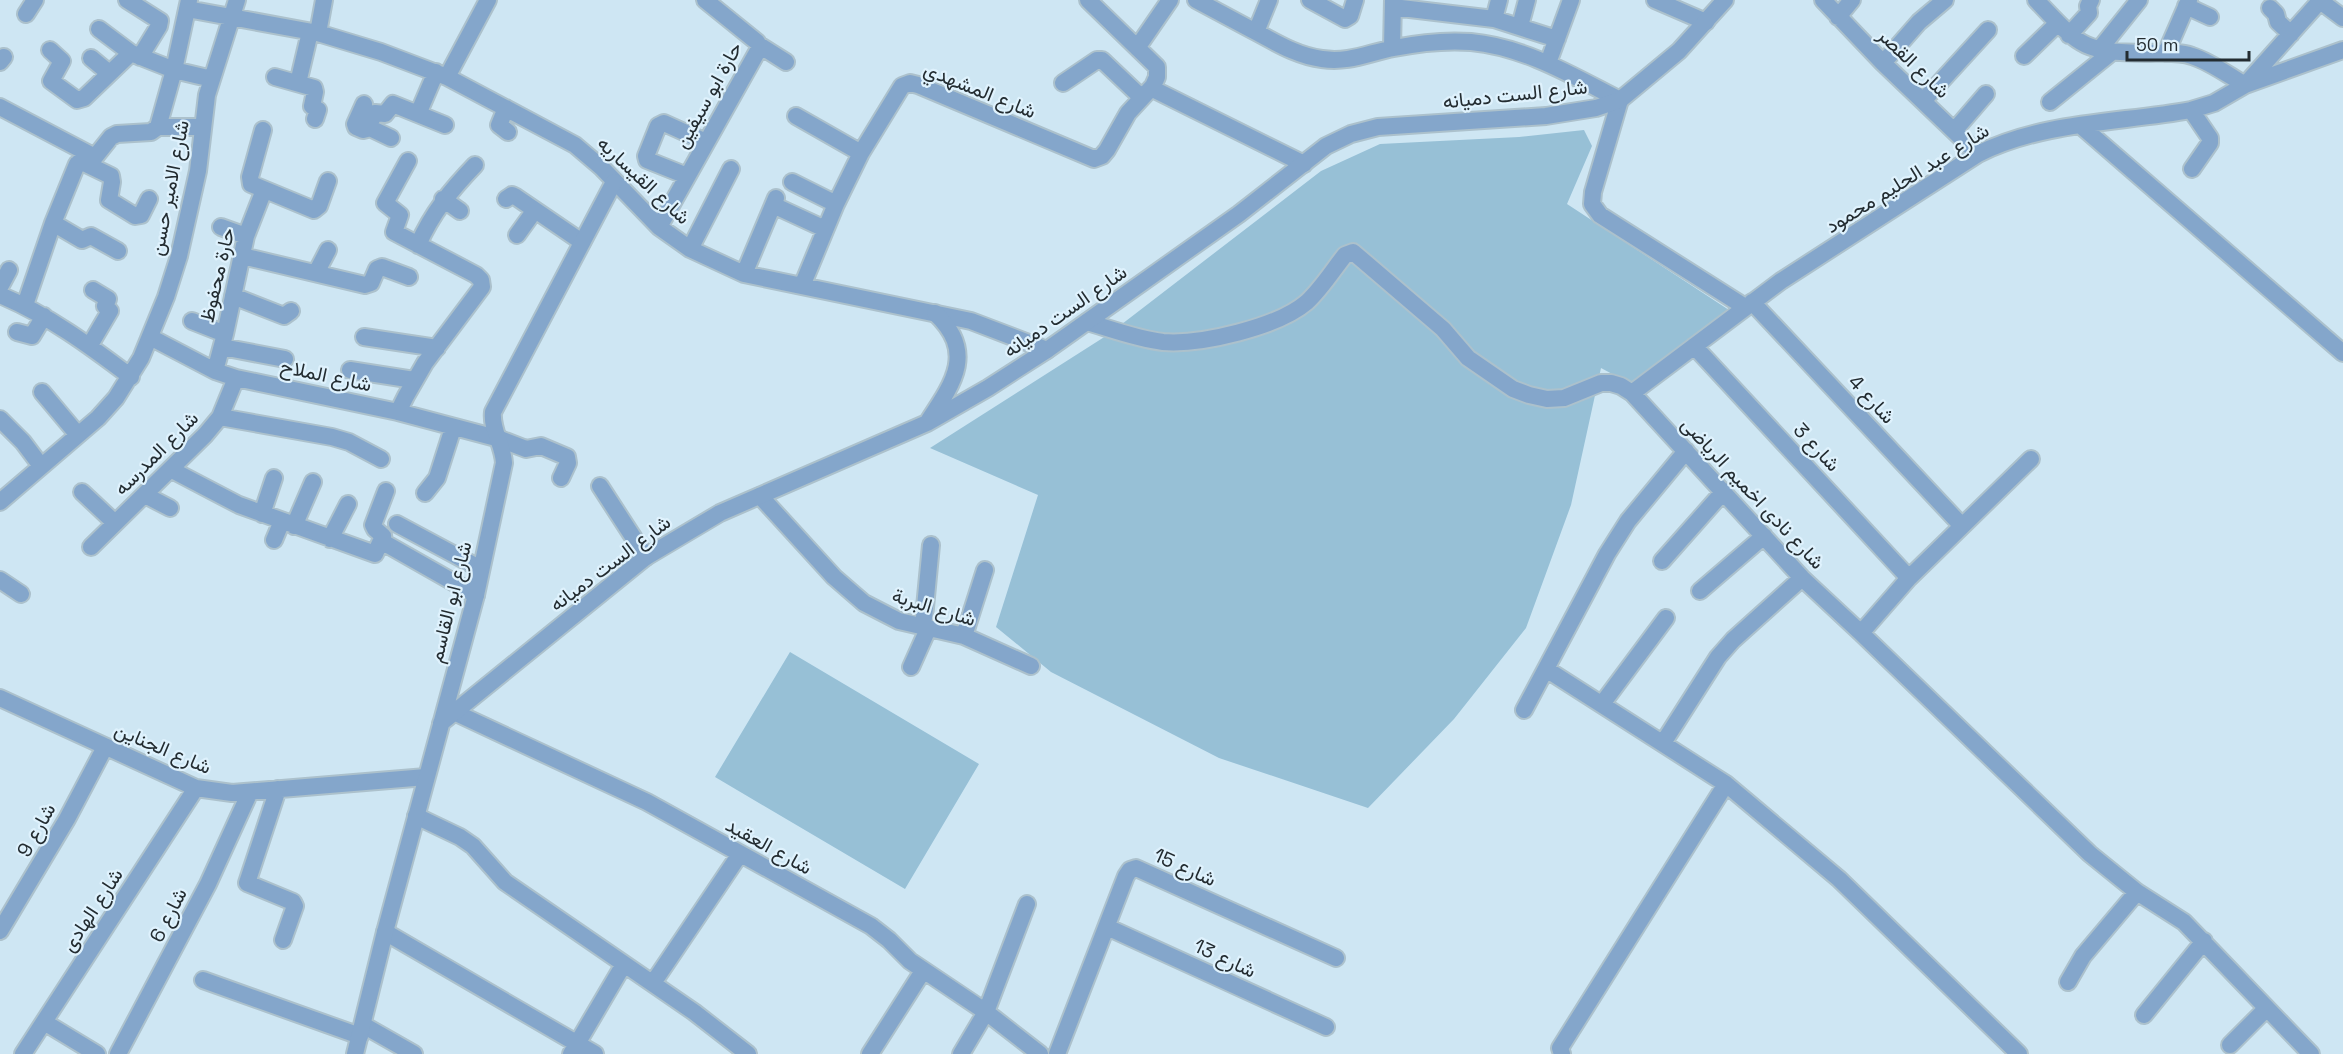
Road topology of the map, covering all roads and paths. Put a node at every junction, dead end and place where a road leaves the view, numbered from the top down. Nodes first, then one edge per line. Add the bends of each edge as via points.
1 (127, 0) edge
2 (237, 0) edge
3 (324, 0) edge
4 (705, 0) edge
5 (1088, 0) edge
6 (1170, 0) edge
7 (1196, 0) edge
8 (1269, 0) edge
9 (1310, 0) edge
10 (1355, 0) edge
11 (1499, 0) edge
12 (1527, 0) edge
13 (1571, 0) edge
14 (1655, 0) edge
15 (1725, 0) edge
16 (1823, 0) edge
17 (1852, 0) edge
18 (1945, 0) edge
19 (2036, 0) edge
20 (2091, 0) edge
21 (2139, 0) edge
22 (2320, 1) edge
23 (483, 2) edge
24 (1393, 3) edge
25 (2188, 3) edge
26 (188, 5) edge
27 (2270, 8) dead end
28 (1838, 17) junction
29 (2210, 17) dead end
30 (2343, 18) edge
31 (233, 19) junction
32 (1494, 19) junction
33 (1706, 22) junction
34 (1520, 26) junction
35 (99, 28) dead end
36 (2064, 29) junction
37 (1254, 30) junction
38 (1988, 30) dead end
39 (314, 33) junction
40 (2291, 34) junction
41 (1557, 39) junction
42 (759, 45) junction
43 (1137, 48) junction
44 (1392, 48) junction
45 (50, 50) dead end
46 (132, 50) junction
47 (2343, 50) edge
48 (2106, 51) junction
49 (2166, 53) junction
50 (2024, 56) dead end
51 (91, 58) dead end
52 (786, 62) dead end
53 (1548, 63) junction
54 (1883, 63) junction
55 (174, 70) junction
56 (109, 73) junction
57 (442, 75) junction
58 (275, 77) dead end
59 (212, 80) junction
60 (298, 83) junction
61 (1063, 83) dead end
62 (2245, 85) junction
63 (1147, 92) junction
64 (1986, 94) dead end
65 (1620, 100) junction
66 (1923, 100) junction
67 (2049, 102) dead end
68 (363, 104) dead end
69 (0, 107) edge
70 (506, 108) junction
71 (2191, 110) junction
72 (418, 114) junction
73 (796, 116) dead end
74 (315, 119) dead end
75 (445, 125) dead end
76 (2080, 125) junction
77 (158, 127) junction
78 (203, 127) junction
79 (368, 127) junction
80 (263, 130) dead end
81 (1954, 131) junction
82 (508, 132) dead end
83 (391, 138) dead end
84 (706, 142) junction
85 (861, 153) junction
86 (1978, 154) junction
87 (88, 159) junction
88 (408, 161) dead end
89 (1304, 164) junction
90 (475, 165) dead end
91 (731, 168) dead end
92 (2192, 169) dead end
93 (687, 176) junction
94 (328, 181) dead end
95 (614, 182) junction
96 (792, 182) dead end
97 (264, 190) junction
98 (149, 199) dead end
99 (443, 199) junction
100 (506, 199) dead end
101 (836, 204) junction
102 (535, 210) junction
103 (460, 211) dead end
104 (53, 223) junction
105 (221, 227) dead end
106 (659, 228) junction
107 (825, 229) junction
108 (518, 235) dead end
109 (246, 236) junction
110 (582, 242) junction
111 (418, 245) junction
112 (690, 249) junction
113 (328, 250) dead end
114 (118, 251) dead end
115 (242, 256) junction
116 (316, 273) junction
117 (744, 274) junction
118 (409, 277) dead end
119 (3, 282) edge
120 (802, 286) junction
121 (93, 290) dead end
122 (233, 296) junction
123 (1748, 304) junction
124 (25, 305) junction
125 (291, 311) dead end
126 (935, 313) junction
127 (44, 316) junction
128 (192, 321) dead end
129 (1087, 322) junction
130 (17, 332) dead end
131 (150, 337) junction
132 (364, 337) dead end
133 (224, 341) junction
134 (90, 345) junction
135 (1695, 346) junction
136 (437, 348) junction
137 (1047, 350) junction
138 (2343, 353) edge
139 (285, 359) dead end
140 (350, 370) dead end
141 (215, 371) junction
142 (131, 377) junction
143 (236, 378) junction
144 (414, 380) junction
145 (42, 392) dead end
146 (1632, 393) junction
147 (399, 412) junction
148 (220, 417) junction
149 (0, 419) edge
150 (927, 423) junction
151 (453, 428) junction
152 (78, 435) junction
153 (500, 439) junction
154 (1686, 451) junction
155 (381, 459) dead end
156 (2031, 459) dead end
157 (41, 466) junction
158 (172, 470) junction
159 (274, 478) dead end
160 (561, 478) dead end
161 (313, 482) dead end
162 (600, 486) dead end
163 (386, 491) dead end
164 (1724, 491) junction
165 (82, 492) dead end
166 (424, 494) dead end
167 (145, 495) junction
168 (760, 496) junction
169 (0, 502) edge
170 (348, 504) dead end
171 (170, 508) dead end
172 (262, 514) junction
173 (115, 523) junction
174 (288, 524) junction
175 (397, 524) dead end
176 (1962, 526) junction
177 (1764, 536) junction
178 (330, 539) junction
179 (274, 540) dead end
180 (381, 542) junction
181 (931, 545) dead end
182 (91, 547) dead end
183 (646, 557) junction
184 (1662, 561) dead end
185 (481, 569) junction
186 (985, 570) dead end
187 (1802, 578) junction
188 (1909, 578) junction
189 (1700, 591) dead end
190 (476, 595) junction
191 (1666, 618) dead end
192 (926, 629) junction
193 (1861, 633) junction
194 (963, 636) junction
195 (1031, 666) dead end
196 (911, 667) dead end
197 (1546, 669) junction
198 (0, 698) edge
199 (1602, 704) junction
200 (1524, 710) dead end
201 (454, 712) junction
202 (441, 723) junction
203 (1663, 743) junction
204 (105, 747) junction
205 (426, 777) junction
206 (1726, 784) junction
207 (196, 788) junction
208 (278, 789) junction
209 (250, 792) junction
210 (416, 816) junction
211 (740, 854) junction
212 (2137, 892) junction
213 (1026, 904) dead end
214 (1107, 927) junction
215 (0, 931) edge
216 (385, 932) junction
217 (283, 940) dead end
218 (2204, 941) junction
219 (1336, 958) dead end
220 (624, 964) junction
221 (923, 971) junction
222 (203, 980) dead end
223 (2068, 982) dead end
224 (652, 983) junction
225 (2266, 1009) junction
226 (986, 1012) junction
227 (2144, 1015) dead end
228 (44, 1022) junction
229 (1326, 1027) dead end
230 (361, 1030) junction
231 (2230, 1045) dead end
232 (575, 1049) edge
233 (2306, 1052) edge
234 (22, 1054) edge
235 (98, 1054) edge
236 (118, 1054) edge
237 (355, 1054) edge
238 (414, 1054) edge
239 (595, 1054) edge
240 (748, 1054) edge
241 (870, 1054) edge
242 (961, 1054) edge
243 (1040, 1054) edge
244 (1057, 1054) edge
245 (1562, 1054) edge
246 (2019, 1054) edge

1 - 46 street via 160,24
2 - 31 street, شارع الامير حسن
3 - 39 street
4 - 42 street, حارة ابو سيفين
5 - 43 street
6 - 43 street
7 - 37 street
8 - 37 street
9 - 10 street via 1346,19
11 - 32 street
12 - 34 street
13 - 41 street
14 - 33 street
15 - 33 street, شارع الست دميانه
16 - 28 street, شارع القصر
17 - 28 street
18 - 54 street via 1918,22
19 - 36 street
20 - 36 street via 2090,13
21 - 48 street
22 - 30 street
22 - 40 street
23 - 57 street
24 - 32 street
24 - 44 street
25 - 29 street
25 - 49 street
26 - 31 street, شارع القيساريه
26 - 55 street
27 - 40 street
28 - 54 street, شارع القصر
31 - 39 street, شارع القيساريه
31 - 59 street, شارع الامير حسن
32 - 34 street
33 - 65 street, شارع الست دميانه via 1680,51
34 - 41 street
35 - 46 street
36 - 48 street via 2088,47
36 - 50 street
37 - 44 street via 1300,54 1320,59 1362,58
38 - 66 street
39 - 57 street, شارع القيساريه
39 - 60 street
40 - 62 street
41 - 53 street
42 - 52 street
42 - 84 street, حارة ابو سيفين
43 - 63 street via 1158,72
44 - 53 street via 1431,42 1472,42
45 - 56 street via 62,61 51,81 74,99 84,98
46 - 55 street
46 - 56 street
47 - 62 street, شارع عبد الحليم محمود
48 - 49 street
48 - 67 street
49 - 62 street via 2192,56
51 - 56 street
53 - 65 street
54 - 66 street, شارع القصر
55 - 59 street
55 - 77 street
57 - 70 street, شارع القيساريه
57 - 72 street
58 - 60 street
59 - 78 street, شارع الامير حسن
60 - 74 street via 315,90
61 - 63 street via 1102,60
62 - 71 street, شارع عبد الحليم محمود via 2214,103
63 - 85 street, شارع المشهدي via 1116,131 1107,150 1094,159 910,83 897,93
63 - 89 street via 1157,91
64 - 81 street
65 - 89 street, شارع الست دميانه via 1546,116 1378,127 1326,146
65 - 123 street, شارع 4 via 1592,204 1600,214
66 - 81 street, شارع القصر
68 - 79 street via 355,125 363,130
69 - 87 street
70 - 82 street via 499,125
70 - 95 street, شارع القيساريه via 575,145
71 - 76 street, شارع عبد الحليم محمود
71 - 92 street via 2210,138
72 - 75 street
72 - 79 street via 396,97 386,114 375,114
73 - 85 street
76 - 86 street, شارع عبد الحليم محمود via 2018,137
76 - 138 street
77 - 78 street
77 - 87 street via 151,132 117,134
78 - 131 street, شارع الامير حسن via 185,234
79 - 83 street
80 - 97 street via 250,177 252,184
81 - 86 street, شارع القصر
84 - 93 street, حارة ابو سيفين
84 - 93 street via 664,123 658,126 647,160
85 - 101 street, شارع المشهدي
86 - 123 street, شارع عبد الحليم محمود
87 - 98 street via 111,176 108,200 135,216 141,215
87 - 104 street via 76,164
88 - 111 street via 385,203 399,213 394,232
89 - 129 street, شارع الست دميانه
90 - 99 street
91 - 112 street
93 - 106 street, حارة ابو سيفين
94 - 97 street via 314,210
95 - 106 street, شارع القيساريه
95 - 110 street, شارع ابو القاسم
96 - 101 street
97 - 109 street, حارة محفوظ
99 - 103 street
99 - 111 street
100 - 102 street via 512,195
101 - 107 street, شارع المشهدي
102 - 108 street
102 - 110 street
104 - 114 street via 82,240 91,236
104 - 124 street
105 - 109 street
106 - 112 street, شارع القيساريه
107 - 117 street via 775,201
107 - 120 street, شارع المشهدي
109 - 115 street, حارة محفوظ
110 - 153 street, شارع ابو القاسم via 493,412 494,431
111 - 136 street via 481,280 479,294
112 - 117 street, شارع القيساريه
113 - 116 street
115 - 116 street
115 - 122 street, حارة محفوظ
116 - 118 street via 365,285 371,284 377,269 382,267
117 - 120 street, شارع القيساريه
119 - 124 street
120 - 126 street, شارع القيساريه
121 - 134 street via 108,299 105,306 111,311
122 - 125 street via 284,316
122 - 133 street, حارة محفوظ
123 - 135 street, شارع عبد الحليم محمود
123 - 176 street, شارع 4
124 - 127 street
126 - 137 street, شارع القيساريه via 971,321
126 - 150 street via 953,335 958,364 955,378
127 - 130 street via 32,336
127 - 134 street
128 - 133 street
129 - 137 street, شارع الست دميانه
129 - 146 street, شارع نادى اخميم الرياضى via 1164,342 1260,327 1307,302 1345,255 1353,252 1443,328 1467,358 1513,389 1546,399 1564,398 1591,386 1611,383
131 - 141 street, شارع الملاح
131 - 142 street, شارع الامير حسن
132 - 136 street
133 - 139 street
133 - 141 street, حارة محفوظ
134 - 142 street
135 - 146 street, شارع عبد الحليم محمود
135 - 188 street, شارع 3
136 - 144 street
137 - 150 street, شارع الست دميانه
140 - 144 street
141 - 143 street, شارع الملاح
142 - 152 street, شارع الامير حسن via 104,411
143 - 147 street, شارع الملاح
143 - 148 street, شارع المدرسه
144 - 147 street
145 - 152 street
146 - 154 street, شارع نادى اخميم الرياضى
147 - 151 street, شارع الملاح
148 - 155 street via 332,437
148 - 158 street, شارع المدرسه
149 - 157 street
150 - 168 street, شارع الست دميانه
151 - 153 street, شارع الملاح
151 - 166 street via 436,478
152 - 157 street, شارع الامير حسن
153 - 160 street, شارع الملاح via 526,449 541,446 567,457
153 - 185 street, شارع ابو القاسم via 504,463
154 - 164 street, شارع نادى اخميم الرياضى
154 - 197 street via 1606,554
156 - 176 street
157 - 169 street, شارع الامير حسن
158 - 167 street, شارع المدرسه
158 - 172 street
159 - 172 street
161 - 174 street
162 - 183 street
163 - 180 street via 373,525 383,534
164 - 177 street, شارع نادى اخميم الرياضى
164 - 184 street
165 - 173 street
167 - 171 street
167 - 173 street, شارع المدرسه
168 - 183 street, شارع الست دميانه via 682,533
168 - 192 street, شارع البربة via 848,591 881,614
170 - 178 street
172 - 174 street
173 - 182 street, شارع المدرسه
174 - 178 street
174 - 179 street
175 - 185 street
176 - 188 street
177 - 187 street, شارع نادى اخميم الرياضى
177 - 189 street
178 - 180 street via 375,554
180 - 190 street
181 - 192 street
183 - 201 street, شارع الست دميانه
185 - 190 street, شارع ابو القاسم
186 - 194 street
187 - 193 street, شارع نادى اخميم الرياضى
187 - 203 street via 1718,657
188 - 193 street
190 - 202 street, شارع ابو القاسم
191 - 199 street
192 - 194 street, شارع البربة
192 - 196 street
193 - 212 street, شارع نادى اخميم الرياضى via 2090,854
194 - 195 street, شارع البربة
197 - 199 street
197 - 200 street
198 - 204 street, شارع الجناين
199 - 203 street
201 - 202 street, شارع الست دميانه
201 - 211 street, شارع العقيد via 647,802
202 - 205 street, شارع ابو القاسم
203 - 206 street
204 - 207 street, شارع الجناين
204 - 215 street, شارع 9
205 - 208 street, شارع الجناين
205 - 210 street, شارع ابو القاسم
206 - 245 street via 1560,1048
206 - 246 street via 1839,879
207 - 209 street, شارع الجناين
207 - 228 street, شارع الهادى
208 - 209 street, شارع الجناين
208 - 217 street via 247,883 293,902
209 - 236 street, شارع 6 via 208,884
210 - 216 street, شارع ابو القاسم
210 - 220 street via 473,846 505,882
211 - 221 street, شارع العقيد via 871,926
211 - 224 street
212 - 218 street, شارع نادى اخميم الرياضى via 2175,916
212 - 223 street via 2083,956
213 - 226 street
214 - 219 street, شارع 15 via 1126,876 1136,868
214 - 229 street, شارع 13
214 - 244 street, شارع 15
216 - 230 street, شارع ابو القاسم
216 - 232 street
218 - 225 street, شارع نادى اخميم الرياضى
218 - 227 street
220 - 224 street
220 - 232 street
221 - 226 street, شارع العقيد
221 - 241 street
222 - 230 street
224 - 240 street
225 - 231 street
225 - 233 street, شارع نادى اخميم الرياضى
226 - 242 street
226 - 243 street, شارع العقيد
228 - 234 street, شارع الهادى
228 - 235 street
230 - 237 street, شارع ابو القاسم
230 - 238 street
232 - 239 street

